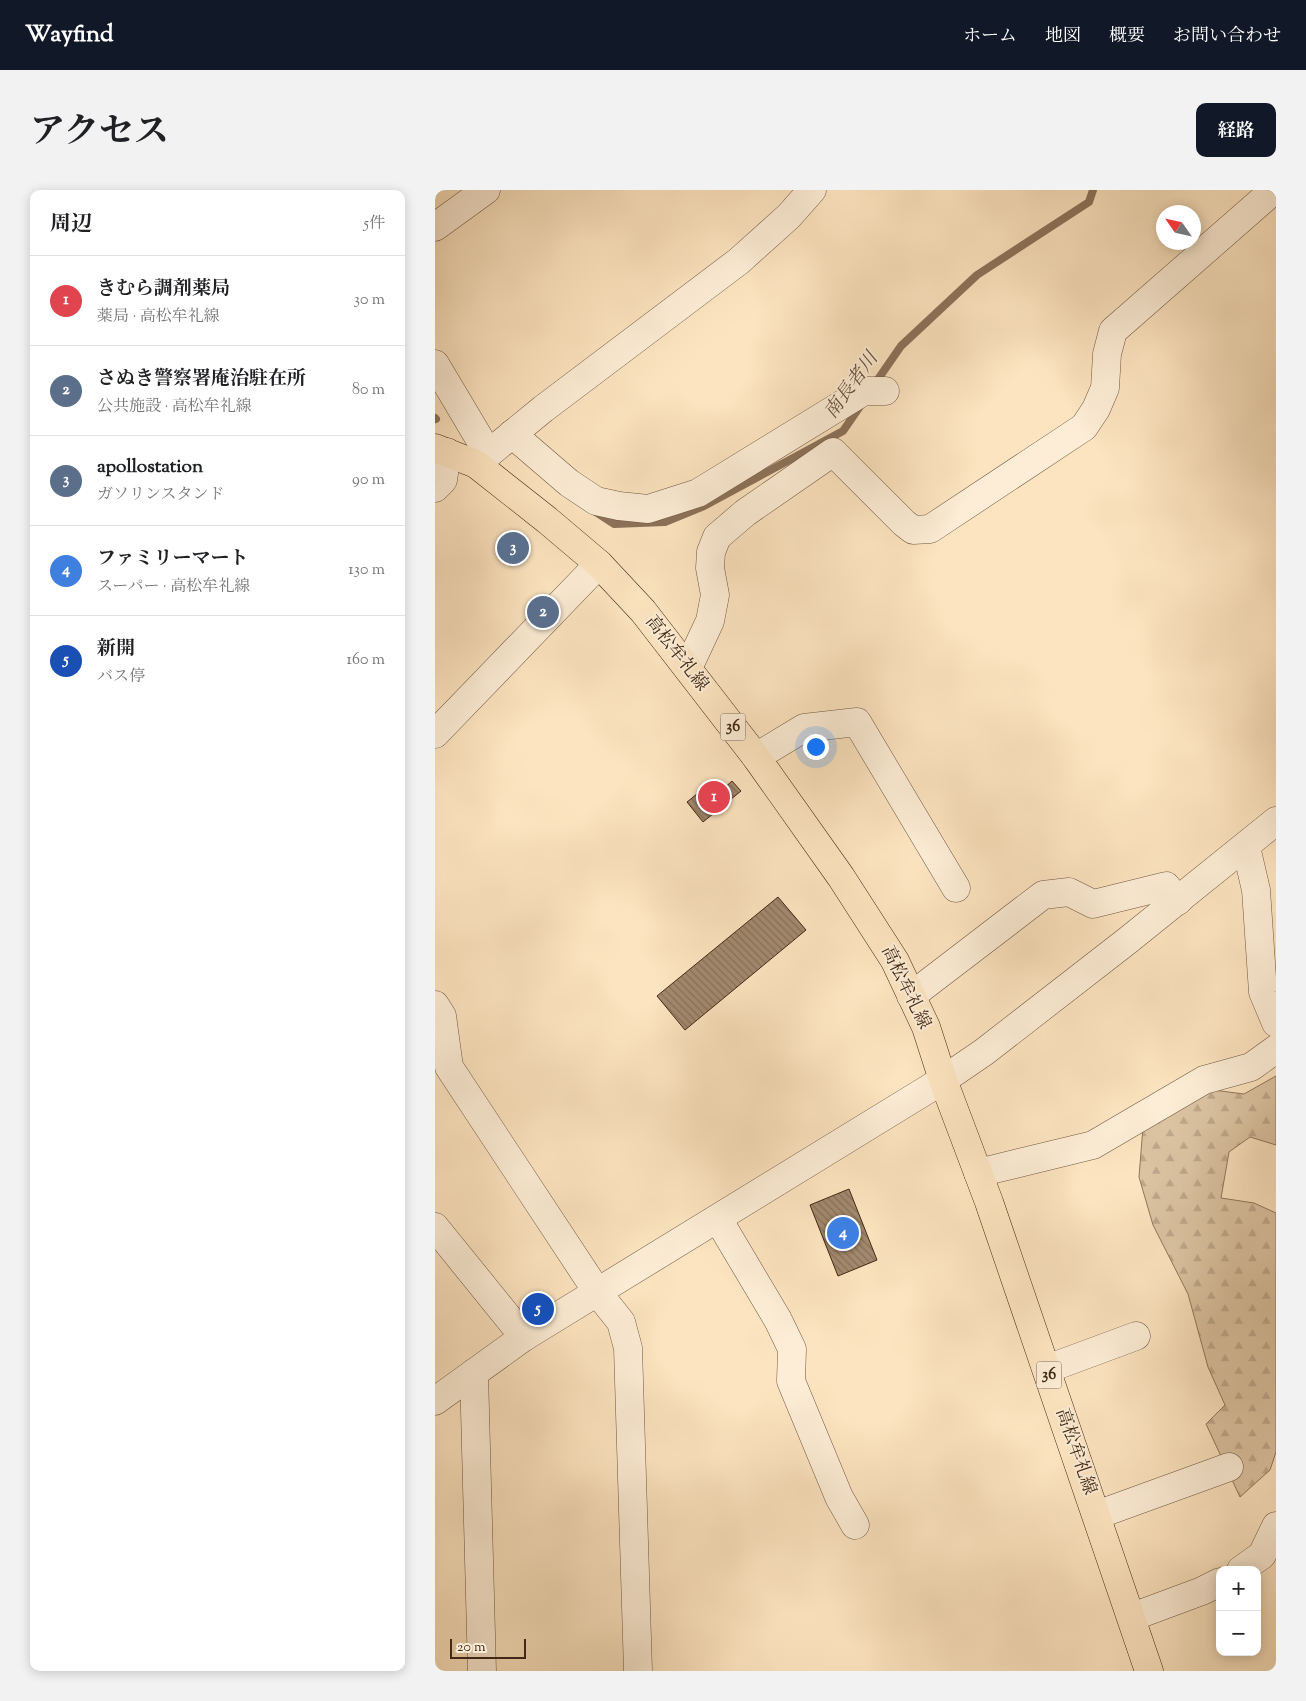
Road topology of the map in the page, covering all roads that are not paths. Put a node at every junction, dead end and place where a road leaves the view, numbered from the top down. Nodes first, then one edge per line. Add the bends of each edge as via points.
1 (486, 190) edge
2 (812, 190) edge
3 (1274, 190) edge
4 (435, 227) edge
5 (435, 364) edge
6 (874, 391) dead end
7 (512, 434) junction
8 (817, 440) junction
9 (441, 450) edge
10 (482, 459) junction
11 (435, 488) edge
12 (599, 564) junction
13 (688, 668) junction
14 (435, 734) edge
15 (756, 757) junction
16 (1276, 821) edge
17 (1246, 847) junction
18 (956, 888) dead end
19 (1178, 901) junction
20 (911, 996) junction
21 (435, 1005) edge
22 (1276, 1023) edge
23 (1276, 1049) edge
24 (943, 1080) junction
25 (978, 1173) junction
26 (718, 1219) junction
27 (435, 1227) edge
28 (598, 1293) junction
29 (1136, 1336) dead end
30 (524, 1337) junction
31 (1047, 1369) junction
32 (474, 1373) junction
33 (435, 1401) edge
34 (1229, 1466) dead end
35 (1097, 1515) junction
36 (855, 1525) dead end
37 (1276, 1526) edge
38 (1247, 1566) edge
39 (1216, 1584) edge
40 (1132, 1617) junction
41 (482, 1671) edge
42 (638, 1671) edge
43 (1149, 1671) edge

1 - 4 street
2 - 7 street via 789,216 739,261
3 - 8 street via 1113,332 1107,354 1105,388 1084,427 930,529 913,530 904,524
5 - 10 street
6 - 8 street
7 - 8 street via 569,483 596,501 648,509 698,493
7 - 10 street
8 - 13 street via 717,537 711,552 710,568 715,594 710,622
9 - 10 main road, 高松牟礼線 / 36
9 - 11 street via 443,480
10 - 12 main road, 高松牟礼線 / 36
12 - 13 main road, 高松牟礼線 / 36 via 643,611
12 - 14 street
13 - 15 main road, 高松牟礼線 / 36
15 - 18 street via 804,728 857,722
15 - 20 main road, 高松牟礼線 / 36 via 841,877 895,961
16 - 17 street
17 - 19 street
17 - 22 street via 1256,890 1263,992
19 - 20 street via 1166,886 1093,904 1069,892 1043,895
19 - 24 street via 984,1052
20 - 24 main road, 高松牟礼線 / 36 via 926,1027
21 - 28 street via 443,1016 449,1067
23 - 25 street via 1251,1067 1204,1080 1093,1145
24 - 25 main road, 高松牟礼線 / 36
24 - 26 street
25 - 31 main road, 高松牟礼線 / 36
26 - 28 street
26 - 36 street via 792,1349 791,1381 839,1497
27 - 30 street
28 - 30 street
28 - 42 street via 621,1322 628,1348
29 - 31 street
30 - 32 street
31 - 35 main road, 高松牟礼線 / 36
32 - 33 street
32 - 41 street
34 - 35 street
35 - 40 main road, 高松牟礼線 / 36
37 - 38 street via 1262,1555
39 - 40 street
40 - 43 main road, 高松牟礼線 / 36

